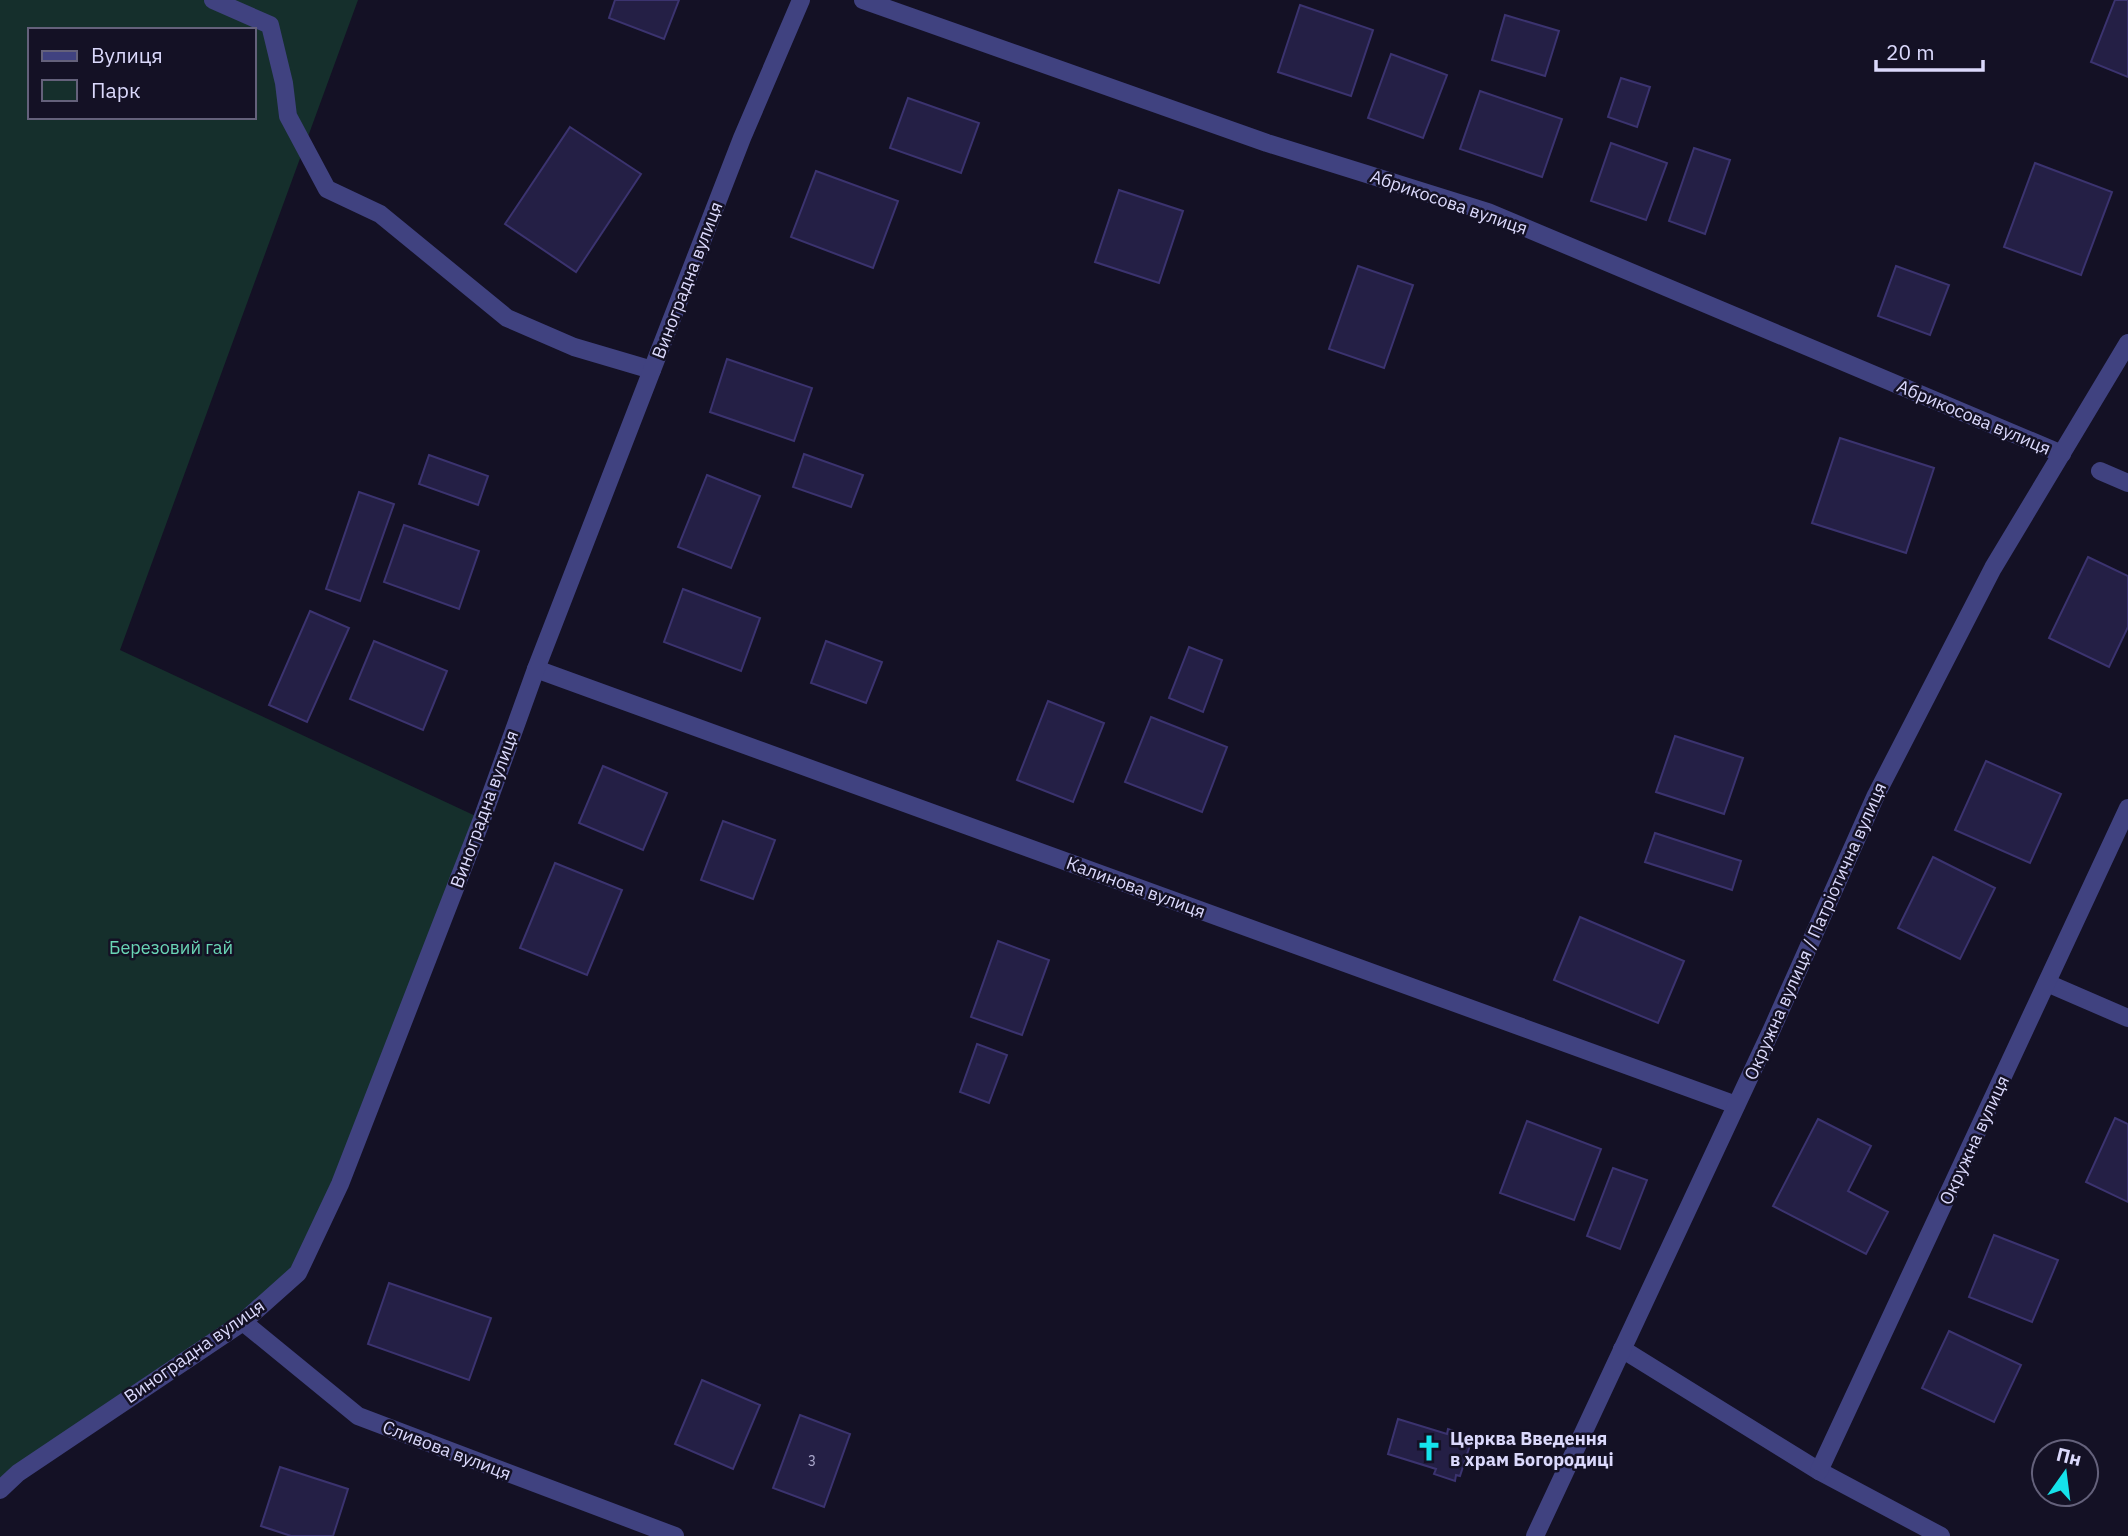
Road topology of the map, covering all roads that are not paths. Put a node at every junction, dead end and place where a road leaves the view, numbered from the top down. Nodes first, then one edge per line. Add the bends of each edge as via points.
1 (213, 0) edge
2 (801, 0) edge
3 (863, 0) edge
4 (2128, 343) edge
5 (652, 370) junction
6 (2062, 454) junction
7 (2100, 471) dead end
8 (2128, 483) edge
9 (536, 669) junction
10 (2128, 808) edge
11 (2047, 983) junction
12 (2128, 1018) edge
13 (1736, 1105) junction
14 (243, 1322) junction
15 (1622, 1349) junction
16 (1819, 1471) junction
17 (0, 1490) edge
18 (675, 1536) edge
19 (1535, 1536) edge
20 (1941, 1536) edge

1 - 5 street via 270,25 288,116 327,189 380,214 507,318 574,347
2 - 5 street, Виноградна вулиця
3 - 6 street, Абрикосова вулиця via 1267,142 1488,212
4 - 6 street, Окружна вулиця / Патріотична вулиця
5 - 9 street, Виноградна вулиця
6 - 13 street, Окружна вулиця / Патріотична вулиця via 1993,568 1876,795
7 - 8 street
9 - 13 street, Калинова вулиця
9 - 14 street, Виноградна вулиця via 340,1184 298,1273
10 - 11 street, Окружна вулиця
11 - 12 street
11 - 16 street, Окружна вулиця
13 - 15 street, Окружна вулиця / Патріотична вулиця
14 - 17 street, Виноградна вулиця via 18,1472
14 - 18 street, Сливова вулиця via 358,1416
15 - 16 street
15 - 19 street, Окружна вулиця / Патріотична вулиця
16 - 20 street

